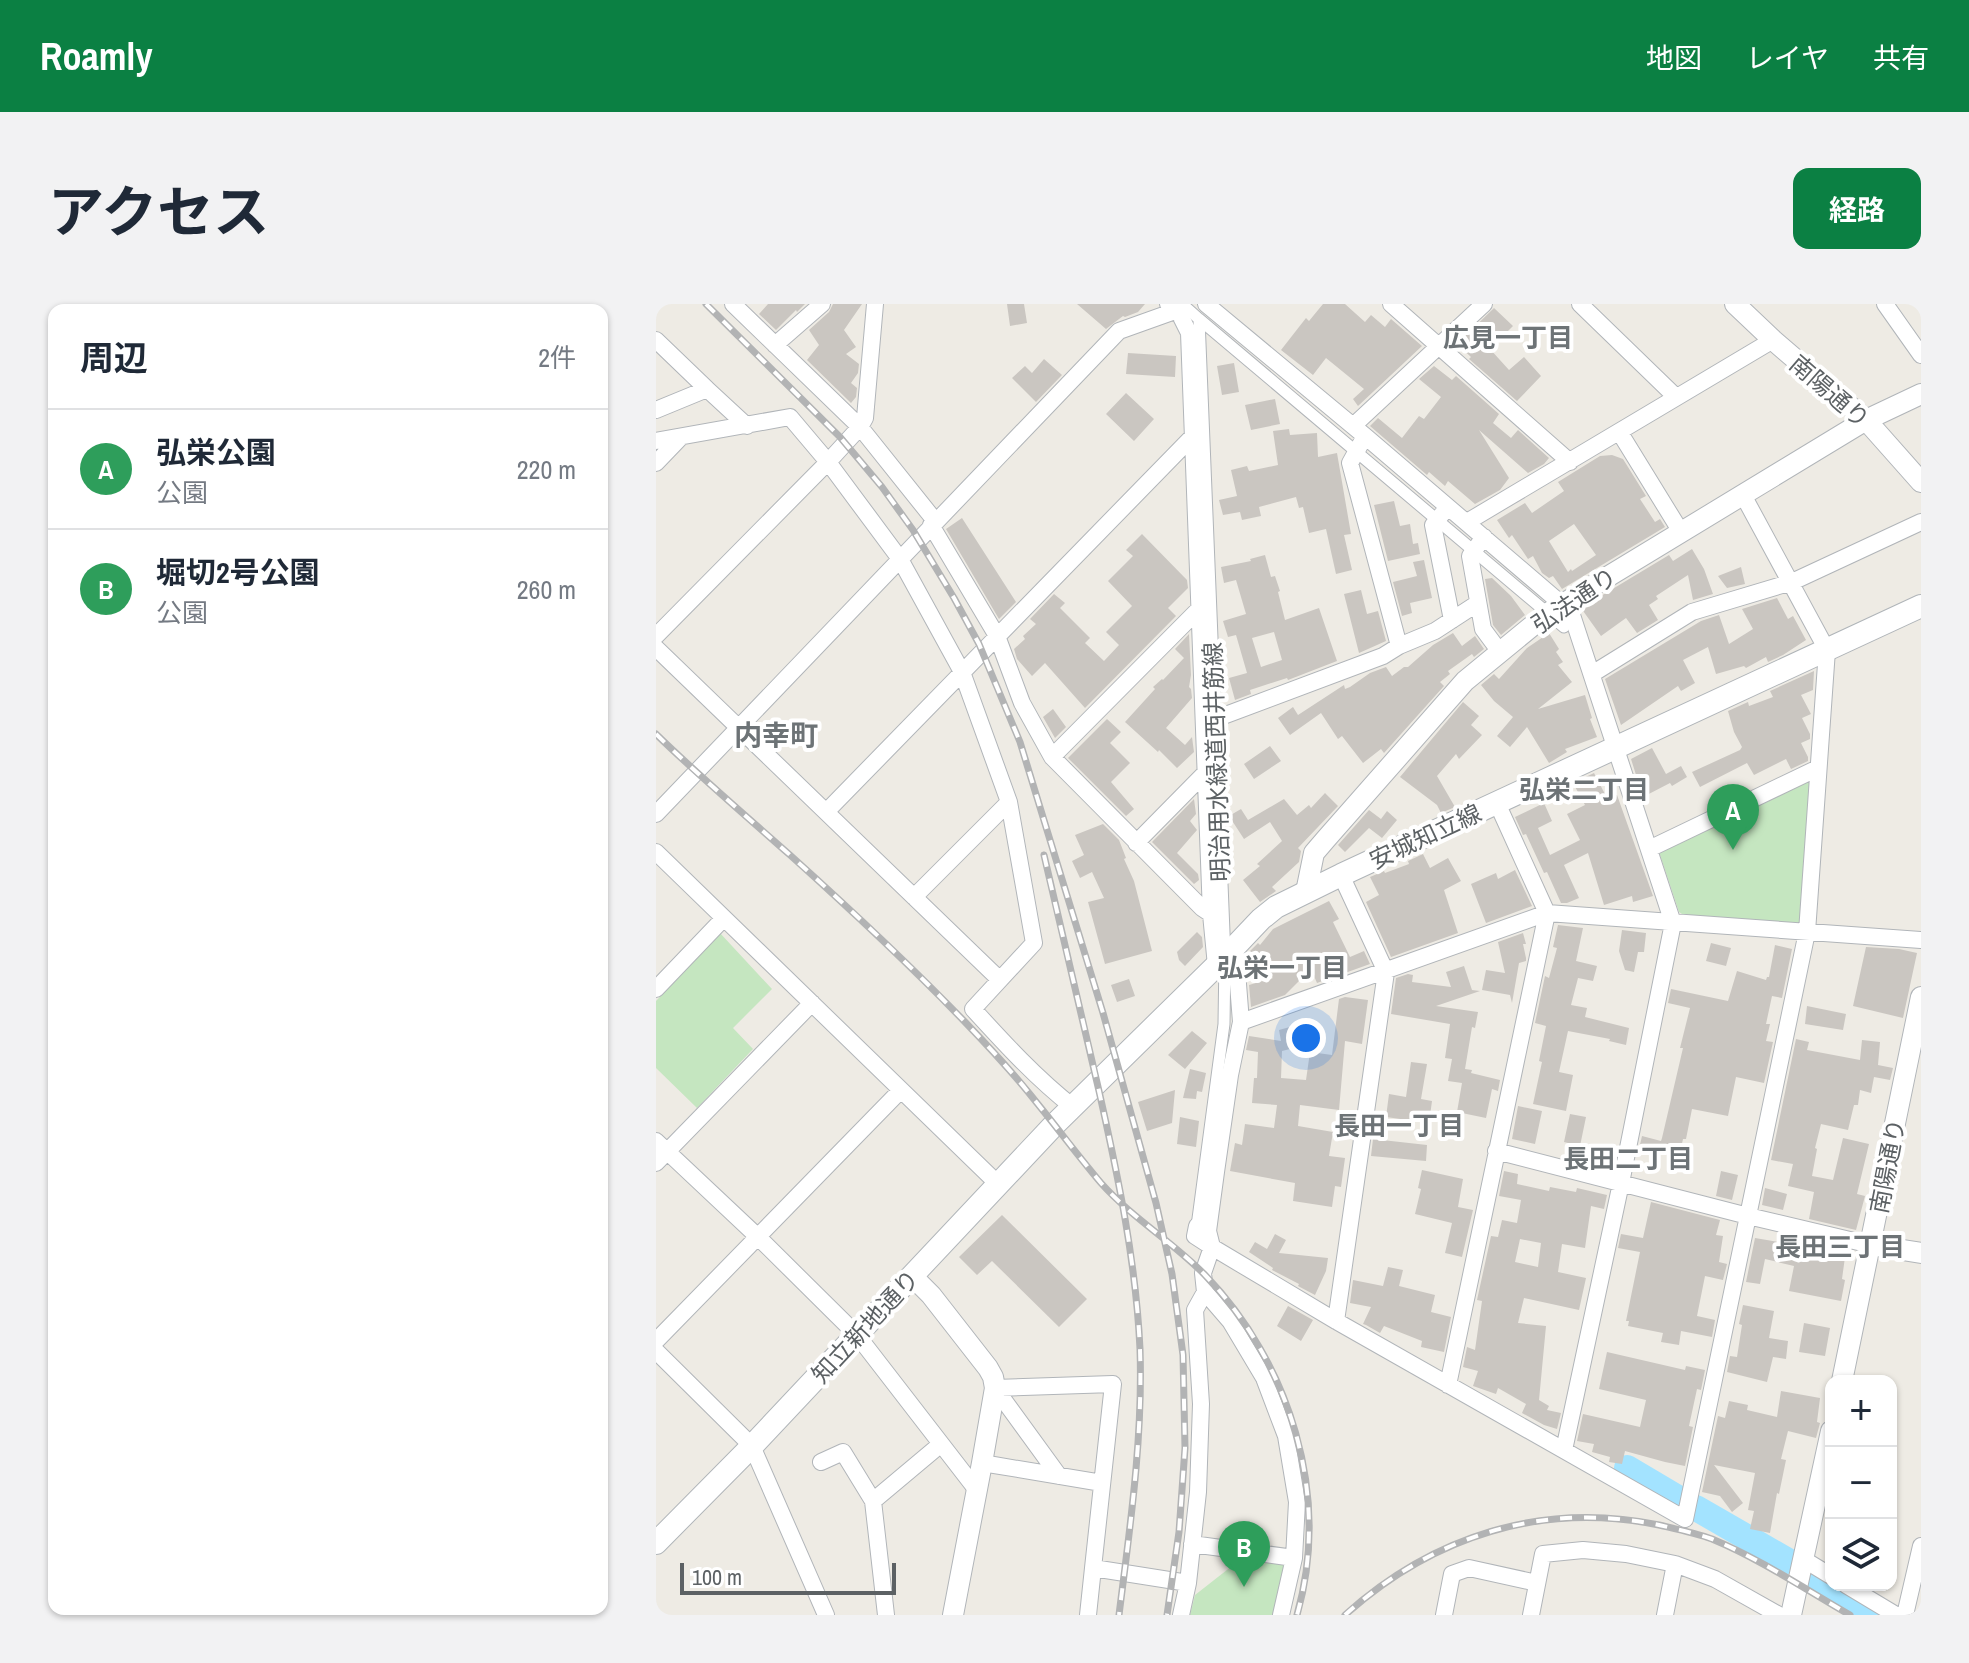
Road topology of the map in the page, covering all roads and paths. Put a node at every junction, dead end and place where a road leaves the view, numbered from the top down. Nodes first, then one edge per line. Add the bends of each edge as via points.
1 (733, 304) edge
2 (822, 304) edge
3 (875, 304) edge
4 (1391, 304) edge
5 (1484, 304) edge
6 (1580, 304) edge
7 (1735, 304) edge
8 (1885, 304) edge
9 (1186, 309) edge
10 (656, 340) edge
11 (1773, 340) junction
12 (775, 345) junction
13 (1439, 347) junction
14 (1921, 355) edge
15 (707, 389) junction
16 (1921, 394) edge
17 (1676, 397) junction
18 (656, 410) edge
19 (1866, 420) junction
20 (747, 426) junction
21 (860, 427) junction
22 (1359, 431) junction
23 (1620, 433) junction
24 (1193, 436) junction
25 (681, 437) junction
26 (656, 441) edge
27 (1356, 451) junction
28 (828, 462) junction
29 (1570, 462) junction
30 (656, 463) edge
31 (1921, 482) edge
32 (1743, 495) junction
33 (1443, 513) junction
34 (1467, 522) junction
35 (1921, 522) edge
36 (934, 523) junction
37 (1681, 532) junction
38 (1479, 544) junction
39 (900, 559) junction
40 (1792, 582) junction
41 (1478, 603) junction
42 (1921, 606) edge
43 (1200, 608) junction
44 (1558, 615) junction
45 (1452, 620) junction
46 (656, 636) edge
47 (997, 636) junction
48 (1399, 646) junction
49 (656, 648) edge
50 (1827, 650) junction
51 (1500, 652) junction
52 (962, 672) junction
53 (1592, 674) junction
54 (1223, 716) dead end
55 (738, 727) junction
56 (1617, 748) junction
57 (1052, 757) junction
58 (1818, 768) junction
59 (1206, 772) junction
60 (1009, 802) junction
61 (1497, 803) junction
62 (826, 812) junction
63 (656, 814) edge
64 (1136, 843) junction
65 (1649, 849) junction
66 (656, 852) edge
67 (1341, 875) junction
68 (1306, 892) junction
69 (914, 897) junction
70 (1547, 913) junction
71 (1211, 914) junction
72 (724, 918) junction
73 (1673, 923) junction
74 (1807, 932) junction
75 (1921, 940) edge
76 (1225, 956) junction
77 (1386, 972) junction
78 (999, 979) junction
79 (656, 989) edge
80 (1921, 997) edge
81 (812, 1003) junction
82 (1241, 1022) junction
83 (901, 1090) junction
84 (1073, 1107) junction
85 (1496, 1151) junction
86 (660, 1152) edge
87 (1621, 1183) junction
88 (998, 1184) junction
89 (1748, 1216) junction
90 (1197, 1226) joint
91 (758, 1237) junction
92 (1871, 1245) junction
93 (1212, 1247) junction
94 (1921, 1253) edge
95 (912, 1276) junction
96 (1205, 1292) junction
97 (1336, 1321) junction
98 (857, 1335) junction
99 (656, 1341) edge
100 (656, 1351) edge
101 (1843, 1375) edge
102 (1448, 1385) junction
103 (995, 1388) junction
104 (941, 1444) junction
105 (752, 1446) junction
106 (1828, 1447) edge
107 (1564, 1450) junction
108 (821, 1462) dead end
109 (982, 1463) junction
110 (1059, 1476) junction
111 (1102, 1483) junction
112 (976, 1489) junction
113 (873, 1501) junction
114 (656, 1543) edge
115 (1192, 1544) junction
116 (1921, 1546) edge
117 (1294, 1558) junction
118 (1803, 1559) junction
119 (1675, 1564) junction
120 (1093, 1568) junction
121 (1825, 1572) edge
122 (1188, 1583) junction
123 (1537, 1583) junction
124 (1856, 1591) edge
125 (826, 1615) edge
126 (886, 1615) edge
127 (953, 1615) edge
128 (1088, 1615) edge
129 (1181, 1615) edge
130 (1281, 1615) edge
131 (1444, 1615) edge
132 (1531, 1615) edge
133 (1665, 1615) edge
134 (1779, 1615) edge
135 (1791, 1615) edge
136 (1896, 1615) edge
137 (1905, 1615) edge

1 - 12 street
2 - 12 street
3 - 21 street
4 - 13 street
5 - 13 street
6 - 17 street
7 - 11 street, 南陽通り
8 - 14 street
9 - 22 street
9 - 24 street
9 - 27 street
9 - 36 street via 1119,331
9 - 76 street, 明治用水緑道西井筋線
10 - 15 street
11 - 17 street
11 - 19 street, 南陽通り
12 - 21 street
13 - 22 street
13 - 29 street
15 - 18 street
15 - 20 street
16 - 19 street, 弘法通り
17 - 23 street
19 - 31 street, 南陽通り
19 - 32 street, 弘法通り
20 - 25 street
20 - 28 street via 790,417
21 - 28 street
21 - 36 street
22 - 27 street
22 - 33 street
23 - 29 street
23 - 37 street
24 - 43 street
24 - 47 street
25 - 26 street
25 - 30 street
27 - 33 street
27 - 48 street via 1350,463
28 - 39 street
28 - 46 street
29 - 34 street
32 - 37 street, 弘法通り
32 - 40 street
33 - 34 street
33 - 38 street
33 - 45 street via 1433,525
34 - 38 street
35 - 40 street
36 - 39 street
36 - 47 street
37 - 44 street, 弘法通り
38 - 41 street via 1470,556
38 - 44 street
39 - 52 street
39 - 55 street
40 - 50 street
40 - 53 street via 1692,612
41 - 45 street
41 - 51 street via 1483,629
42 - 50 main road, 安城知立線
43 - 57 street
43 - 59 street
44 - 51 street, 弘法通り
44 - 53 street via 1571,612
45 - 48 street
47 - 52 street
47 - 57 street via 1022,703
48 - 54 street
49 - 55 street
50 - 56 main road, 安城知立線
50 - 58 street
51 - 68 street, 弘法通り via 1465,681 1314,853
52 - 60 street
52 - 62 street
53 - 56 street
55 - 62 street
55 - 63 street
56 - 61 main road, 安城知立線
56 - 65 street
57 - 64 street
58 - 65 street
58 - 74 street
59 - 64 street
59 - 71 street
60 - 69 street
60 - 78 street via 1034,943
61 - 67 main road, 安城知立線
61 - 70 street
62 - 69 street
64 - 71 street
65 - 73 street
66 - 72 street
67 - 68 main road, 安城知立線
67 - 77 street
68 - 76 main road, 安城知立線 via 1276,907
69 - 78 street
70 - 73 street
70 - 77 street
70 - 85 street
71 - 76 street
72 - 79 street
72 - 81 street
73 - 74 street
73 - 87 street
74 - 75 street
74 - 89 street
76 - 82 street
76 - 84 main road, 安城知立線
76 - 90 street, 明治用水緑道西井筋線 via 1224,1024
77 - 82 street
77 - 97 street
78 - 84 street via 973,1009
80 - 92 street, 南陽通り
81 - 83 street
81 - 86 street
82 - 93 street via 1208,1231
83 - 88 street
83 - 91 street
84 - 88 main road, 知立新地通り
85 - 87 street
85 - 102 street
86 - 91 street
87 - 89 street
87 - 107 street
88 - 95 main road, 知立新地通り
89 - 92 street
89 - 107 street via 1685,1519
90 - 93 street via 1195,1236
91 - 98 street
91 - 99 street
92 - 94 street
92 - 101 street, 南陽通り
93 - 96 street via 1203,1273
93 - 97 street
95 - 98 main road, 知立新地通り
95 - 103 street via 988,1368
96 - 115 street via 1195,1310 1201,1404
96 - 117 street via 1230,1321 1264,1378 1286,1436 1297,1502
97 - 102 street
98 - 104 street
98 - 105 main road, 知立新地通り
100 - 105 street
102 - 107 street
103 - 109 street
103 - 110 street
103 - 111 street via 1113,1384
104 - 112 street
104 - 113 street
105 - 114 main road, 知立新地通り
105 - 125 street
106 - 118 street
108 - 113 street via 843,1452
109 - 110 street
109 - 112 street
110 - 111 street
111 - 120 street
112 - 127 street
113 - 126 street
115 - 117 street
115 - 122 street
116 - 137 street
117 - 130 street
118 - 121 street
118 - 135 street
119 - 123 street via 1583,1550 1543,1554
119 - 133 street
119 - 134 street via 1715,1579
120 - 122 street
120 - 128 street
122 - 129 street
123 - 131 street via 1469,1568 1452,1574
123 - 132 street
124 - 136 street

